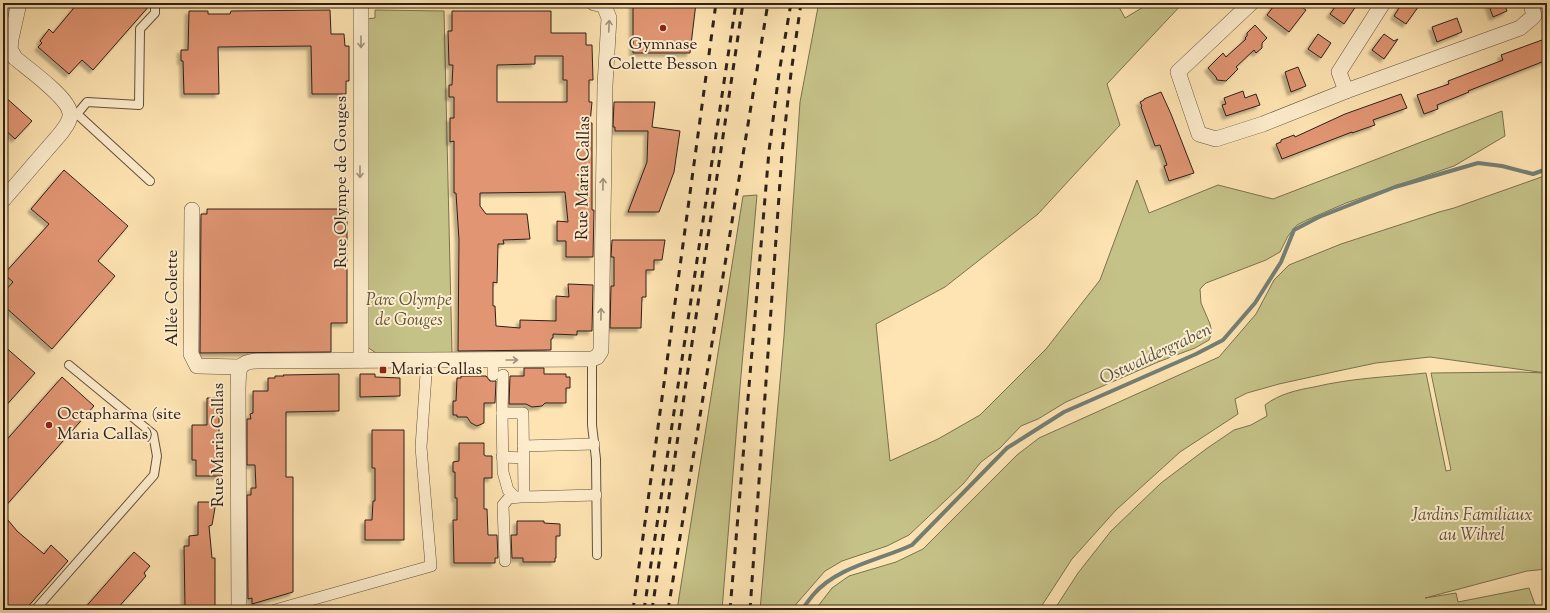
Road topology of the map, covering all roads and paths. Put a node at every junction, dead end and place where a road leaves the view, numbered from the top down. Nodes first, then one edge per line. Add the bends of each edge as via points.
1 (19, 3) edge
2 (155, 3) edge
3 (361, 3) edge
4 (1251, 3) edge
5 (1383, 3) edge
6 (1531, 3) edge
7 (601, 4) edge
8 (7, 38) edge
9 (1346, 92) junction
10 (73, 114) junction
11 (150, 180) dead end
12 (3, 200) edge
13 (192, 210) dead end
14 (592, 359) junction
15 (361, 360) junction
16 (423, 360) junction
17 (493, 360) junction
18 (69, 365) dead end
19 (240, 367) junction
20 (502, 414) junction
21 (594, 444) junction
22 (523, 446) junction
23 (502, 458) junction
24 (523, 458) junction
25 (596, 496) junction
26 (519, 497) junction
27 (597, 555) dead end
28 (505, 561) dead end
29 (35, 610) edge
30 (239, 610) edge
31 (275, 610) edge

1 - 8 street
2 - 10 lane via 155,13 140,29 139,105 87,102
3 -> 15 street, Rue Olympe de Gouges
4 - 9 street via 1178,72 1199,134 1216,140
5 - 9 street via 1339,72
6 - 9 street via 1534,16 1520,28
14 -> 7 street, Rue Maria Callas via 601,351 605,85 609,18
8 - 10 street via 14,58 65,102
10 - 11 lane
10 - 12 street via 61,133
13 - 19 street, Allée Colette via 191,354 197,366
17 -> 14 street, Rue Maria Callas
14 - 21 lane
15 - 16 street, Rue Maria Callas
15 - 19 street, Rue Maria Callas via 249,361
16 - 17 street, Rue Maria Callas
16 - 31 street via 426,374 421,447 431,566
17 - 20 street via 498,375
18 - 29 lane via 153,434 157,456 154,475
19 - 30 street, Rue Maria Callas
20 - 22 street via 522,413
20 - 23 street
21 - 22 street
21 - 25 lane
22 - 24 street
23 - 24 street
23 - 26 street via 508,490
24 - 26 street
25 - 26 street
25 - 27 lane
26 - 28 street via 509,498 503,505

